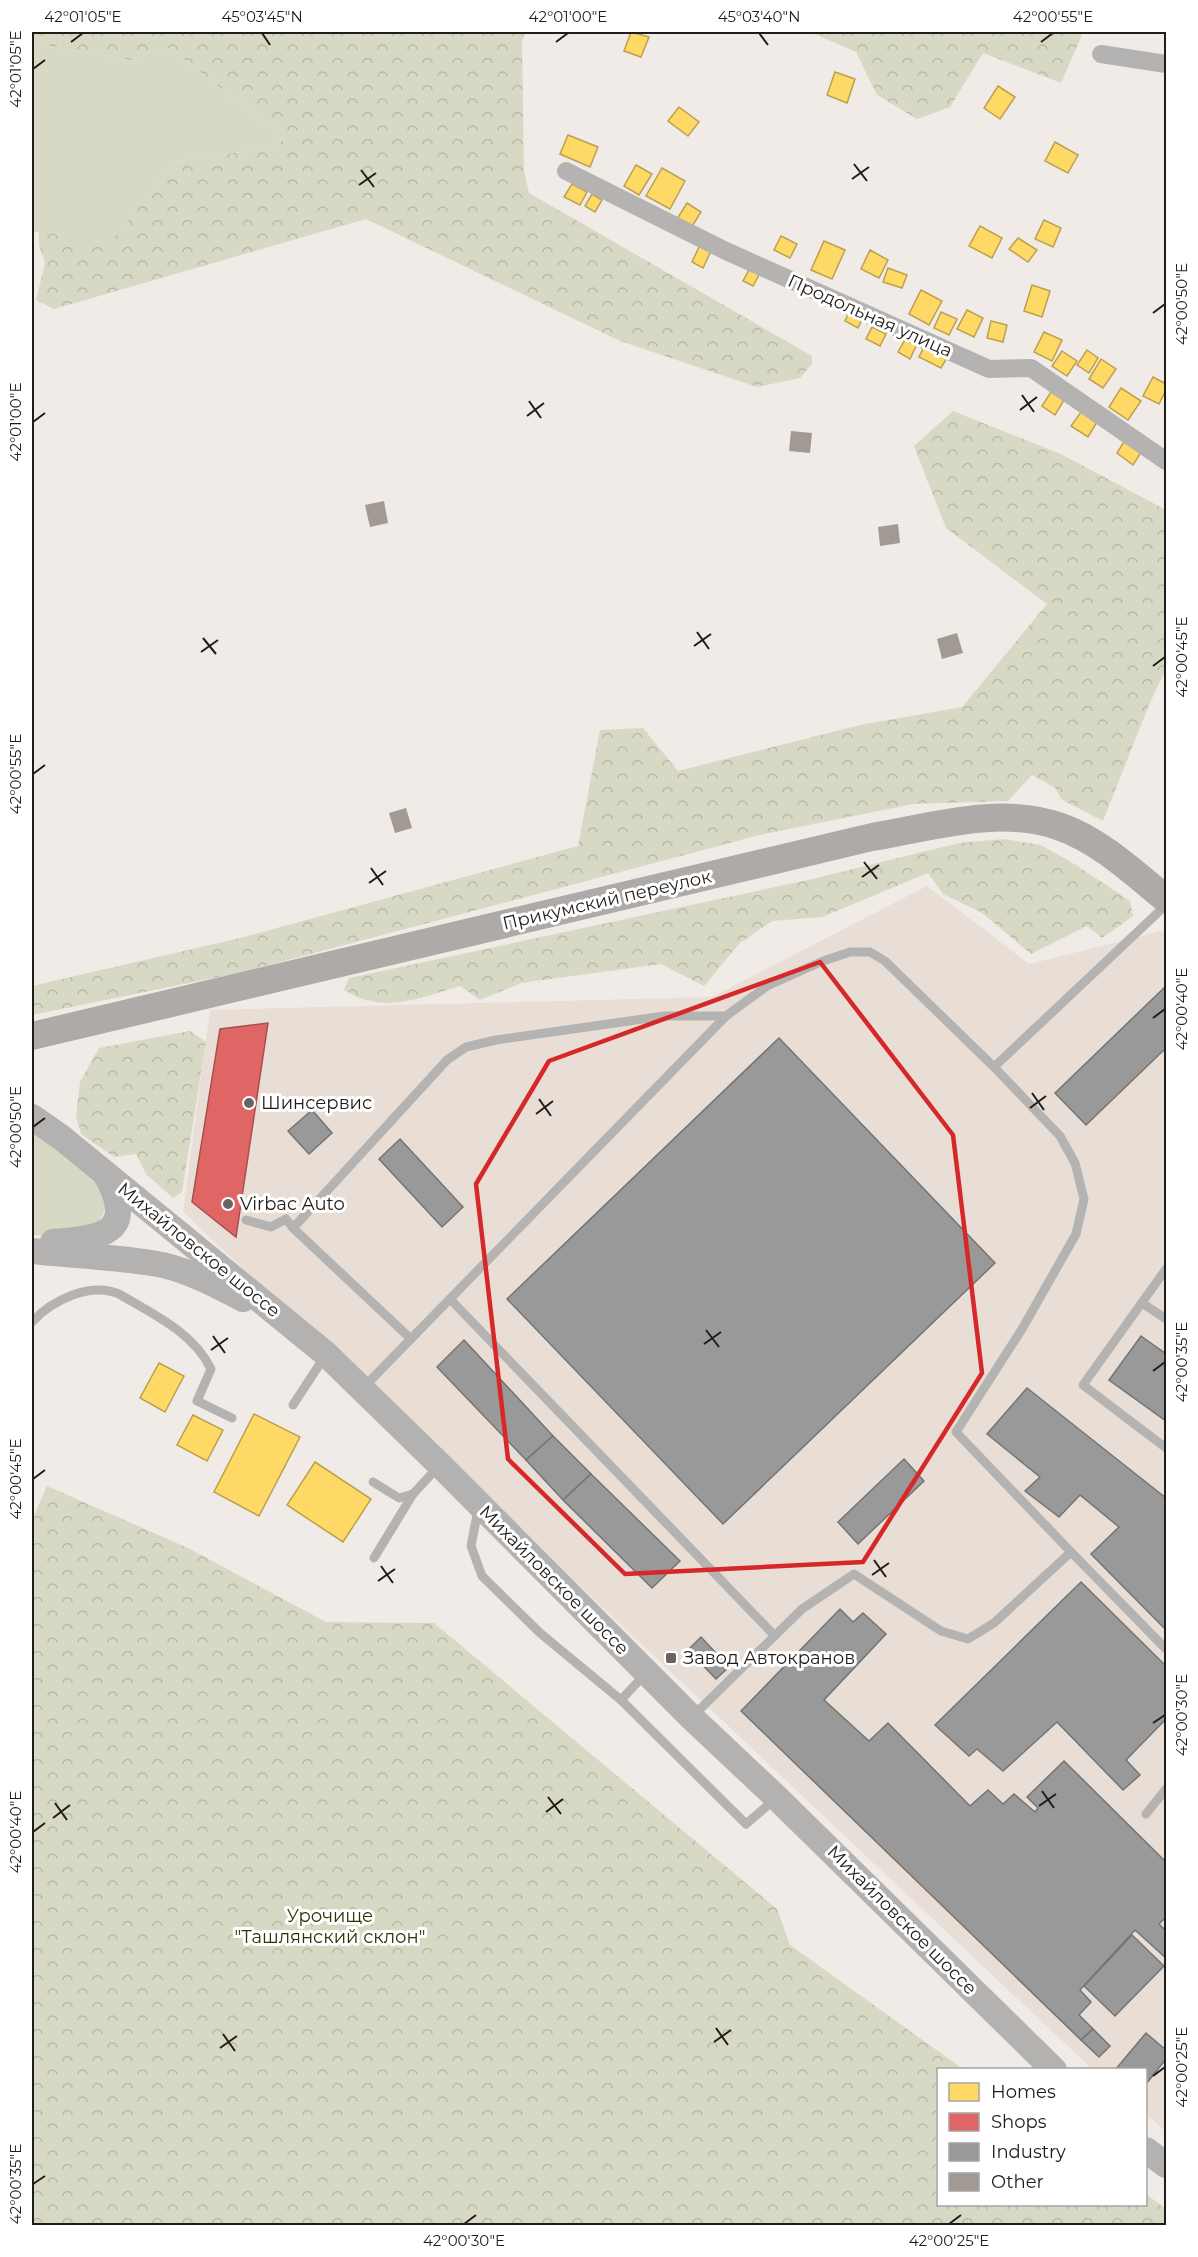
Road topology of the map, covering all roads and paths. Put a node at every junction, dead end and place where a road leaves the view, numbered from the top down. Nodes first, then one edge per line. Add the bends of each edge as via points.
1 (1101, 54) dead end
2 (1167, 64) edge
3 (566, 171) dead end
4 (1167, 461) edge
5 (1167, 899) edge
6 (1167, 905) edge
7 (726, 1016) junction
8 (37, 1038) edge
9 (994, 1067) junction
10 (32, 1117) edge
11 (105, 1173) junction
12 (246, 1220) dead end
13 (293, 1228) junction
14 (32, 1244) edge
15 (32, 1251) edge
16 (1167, 1269) edge
17 (450, 1299) junction
18 (1142, 1303) junction
19 (1167, 1319) edge
20 (32, 1322) edge
21 (296, 1328) junction
22 (411, 1339) junction
23 (326, 1354) junction
24 (362, 1389) junction
25 (294, 1405) dead end
26 (232, 1418) dead end
27 (1167, 1448) edge
28 (440, 1465) junction
29 (373, 1482) dead end
30 (414, 1494) junction
31 (479, 1504) junction
32 (1071, 1552) junction
33 (374, 1558) dead end
34 (774, 1635) junction
35 (1167, 1649) edge
36 (646, 1672) junction
37 (621, 1700) junction
38 (692, 1718) junction
39 (1167, 1789) edge
40 (777, 1798) junction
41 (1146, 1814) dead end
42 (1052, 2068) edge
43 (1147, 2151) edge
44 (1167, 2165) edge

1 - 2 street
3 - 4 street, Продольная улица via 726,251 989,369 1031,368
5 - 8 main road, Прикумский переулок via 1100,848 1061,827 993,817 872,837
6 - 9 lane
7 - 9 lane via 767,986 823,961 850,952 870,952 885,961
7 - 13 lane via 664,1016 466,1047 447,1060
7 - 17 lane
9 - 32 lane via 1060,1136 1075,1163 1084,1199 1076,1234 1022,1329 956,1432
10 - 11 main road, Михайловское шоссе
11 - 14 main road via 116,1193 119,1209 117,1221 109,1230 80,1241
11 - 21 main road, Михайловское шоссе
12 - 13 lane via 271,1227 286,1219
13 - 22 lane
15 - 21 main road via 154,1263 219,1286
16 - 18 lane
17 - 22 lane
17 - 34 lane
18 - 19 lane
18 - 27 lane via 1083,1385
20 - 26 lane via 76,1294 93,1289 119,1294 191,1339 211,1369 197,1401
21 - 23 main road, Михайловское шоссе
22 - 24 lane
23 - 24 main road, Михайловское шоссе
23 - 25 lane
24 - 28 main road, Михайловское шоссе
28 - 30 lane
28 - 31 main road, Михайловское шоссе
29 - 30 lane via 399,1498
30 - 33 lane
31 - 36 main road, Михайловское шоссе
31 - 37 lane via 471,1546 482,1576 540,1633
32 - 34 lane via 994,1623 968,1639 941,1631 854,1574 802,1609
32 - 35 lane
34 - 38 lane
36 - 37 lane
36 - 38 main road, Михайловское шоссе
37 - 40 lane via 746,1824
38 - 40 main road, Михайловское шоссе
39 - 41 lane
40 - 42 main road, Михайловское шоссе
43 - 44 main road

